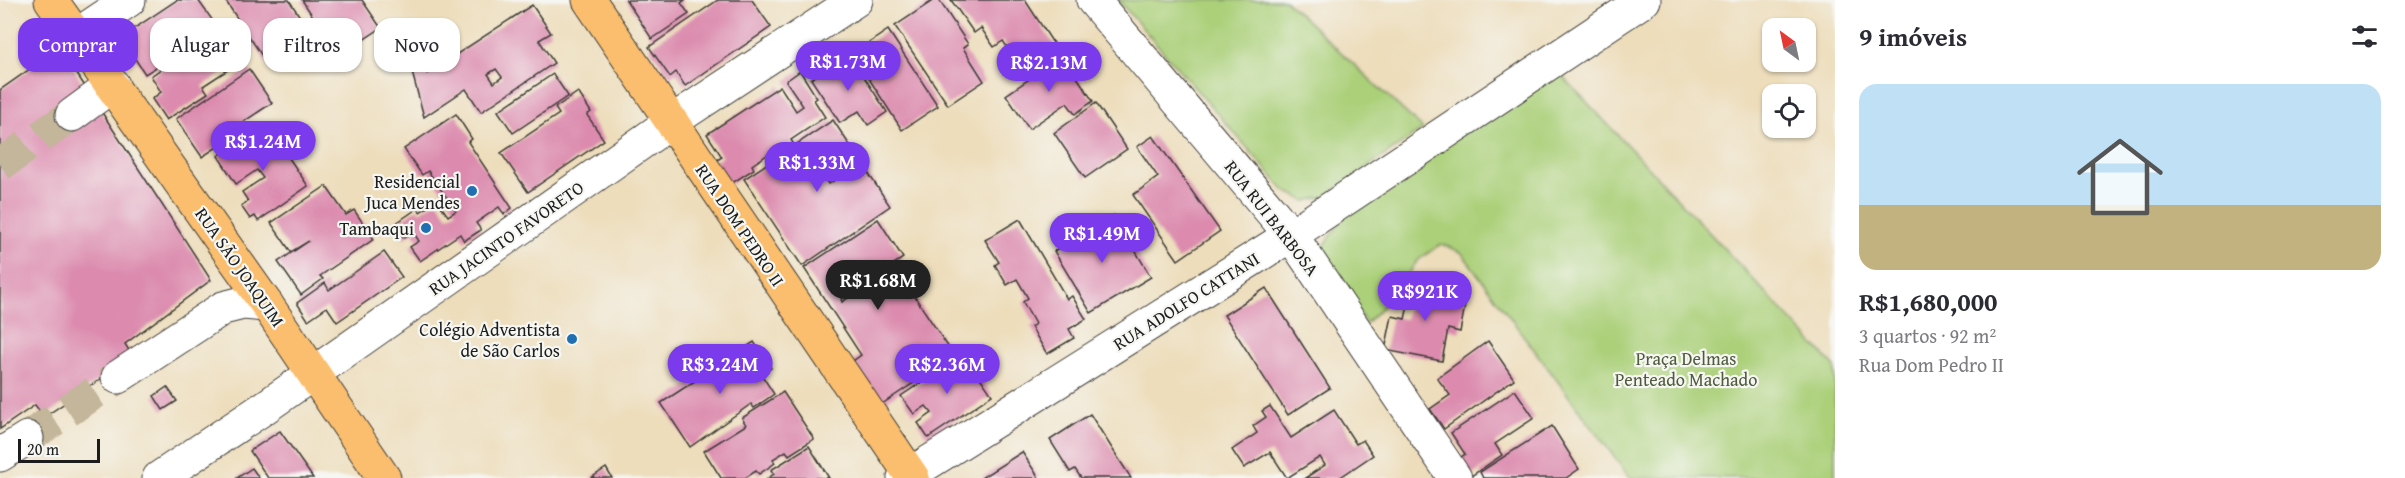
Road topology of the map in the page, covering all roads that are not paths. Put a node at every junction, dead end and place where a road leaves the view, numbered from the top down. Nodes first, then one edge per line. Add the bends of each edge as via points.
1 (51, 0) edge
2 (129, 0) edge
3 (589, 0) edge
4 (856, 0) edge
5 (1093, 0) edge
6 (1644, 0) edge
7 (64, 18) edge
8 (101, 18) edge
9 (104, 72) edge
10 (113, 85) junction
11 (72, 115) tunnel mouth
12 (670, 122) junction
13 (1291, 236) junction
14 (267, 304) junction
15 (313, 373) junction
16 (118, 377) tunnel mouth
17 (909, 477) edge
18 (159, 478) edge
19 (384, 478) edge
20 (1455, 478) edge

1 - 7 main road, RUA SÃO JOAQUIM
2 - 8 street
3 - 12 main road, RUA DOM PEDRO II
4 - 12 street, RUA JACINTO FAVORETO
5 - 13 street, RUA RUI BARBOSA
6 - 13 street, RUA ADOLFO CATTANI
9 - 10 main road, RUA SÃO JOAQUIM
10 - 11 street
10 - 14 main road, RUA SÃO JOAQUIM
12 - 15 street, RUA JACINTO FAVORETO
12 - 17 main road, RUA DOM PEDRO II
13 - 17 street, RUA ADOLFO CATTANI
13 - 20 street, RUA RUI BARBOSA
14 - 15 main road, RUA SÃO JOAQUIM
14 - 16 street via 243,303 223,308
15 - 18 street, RUA JACINTO FAVORETO
15 - 19 main road, RUA SÃO JOAQUIM

